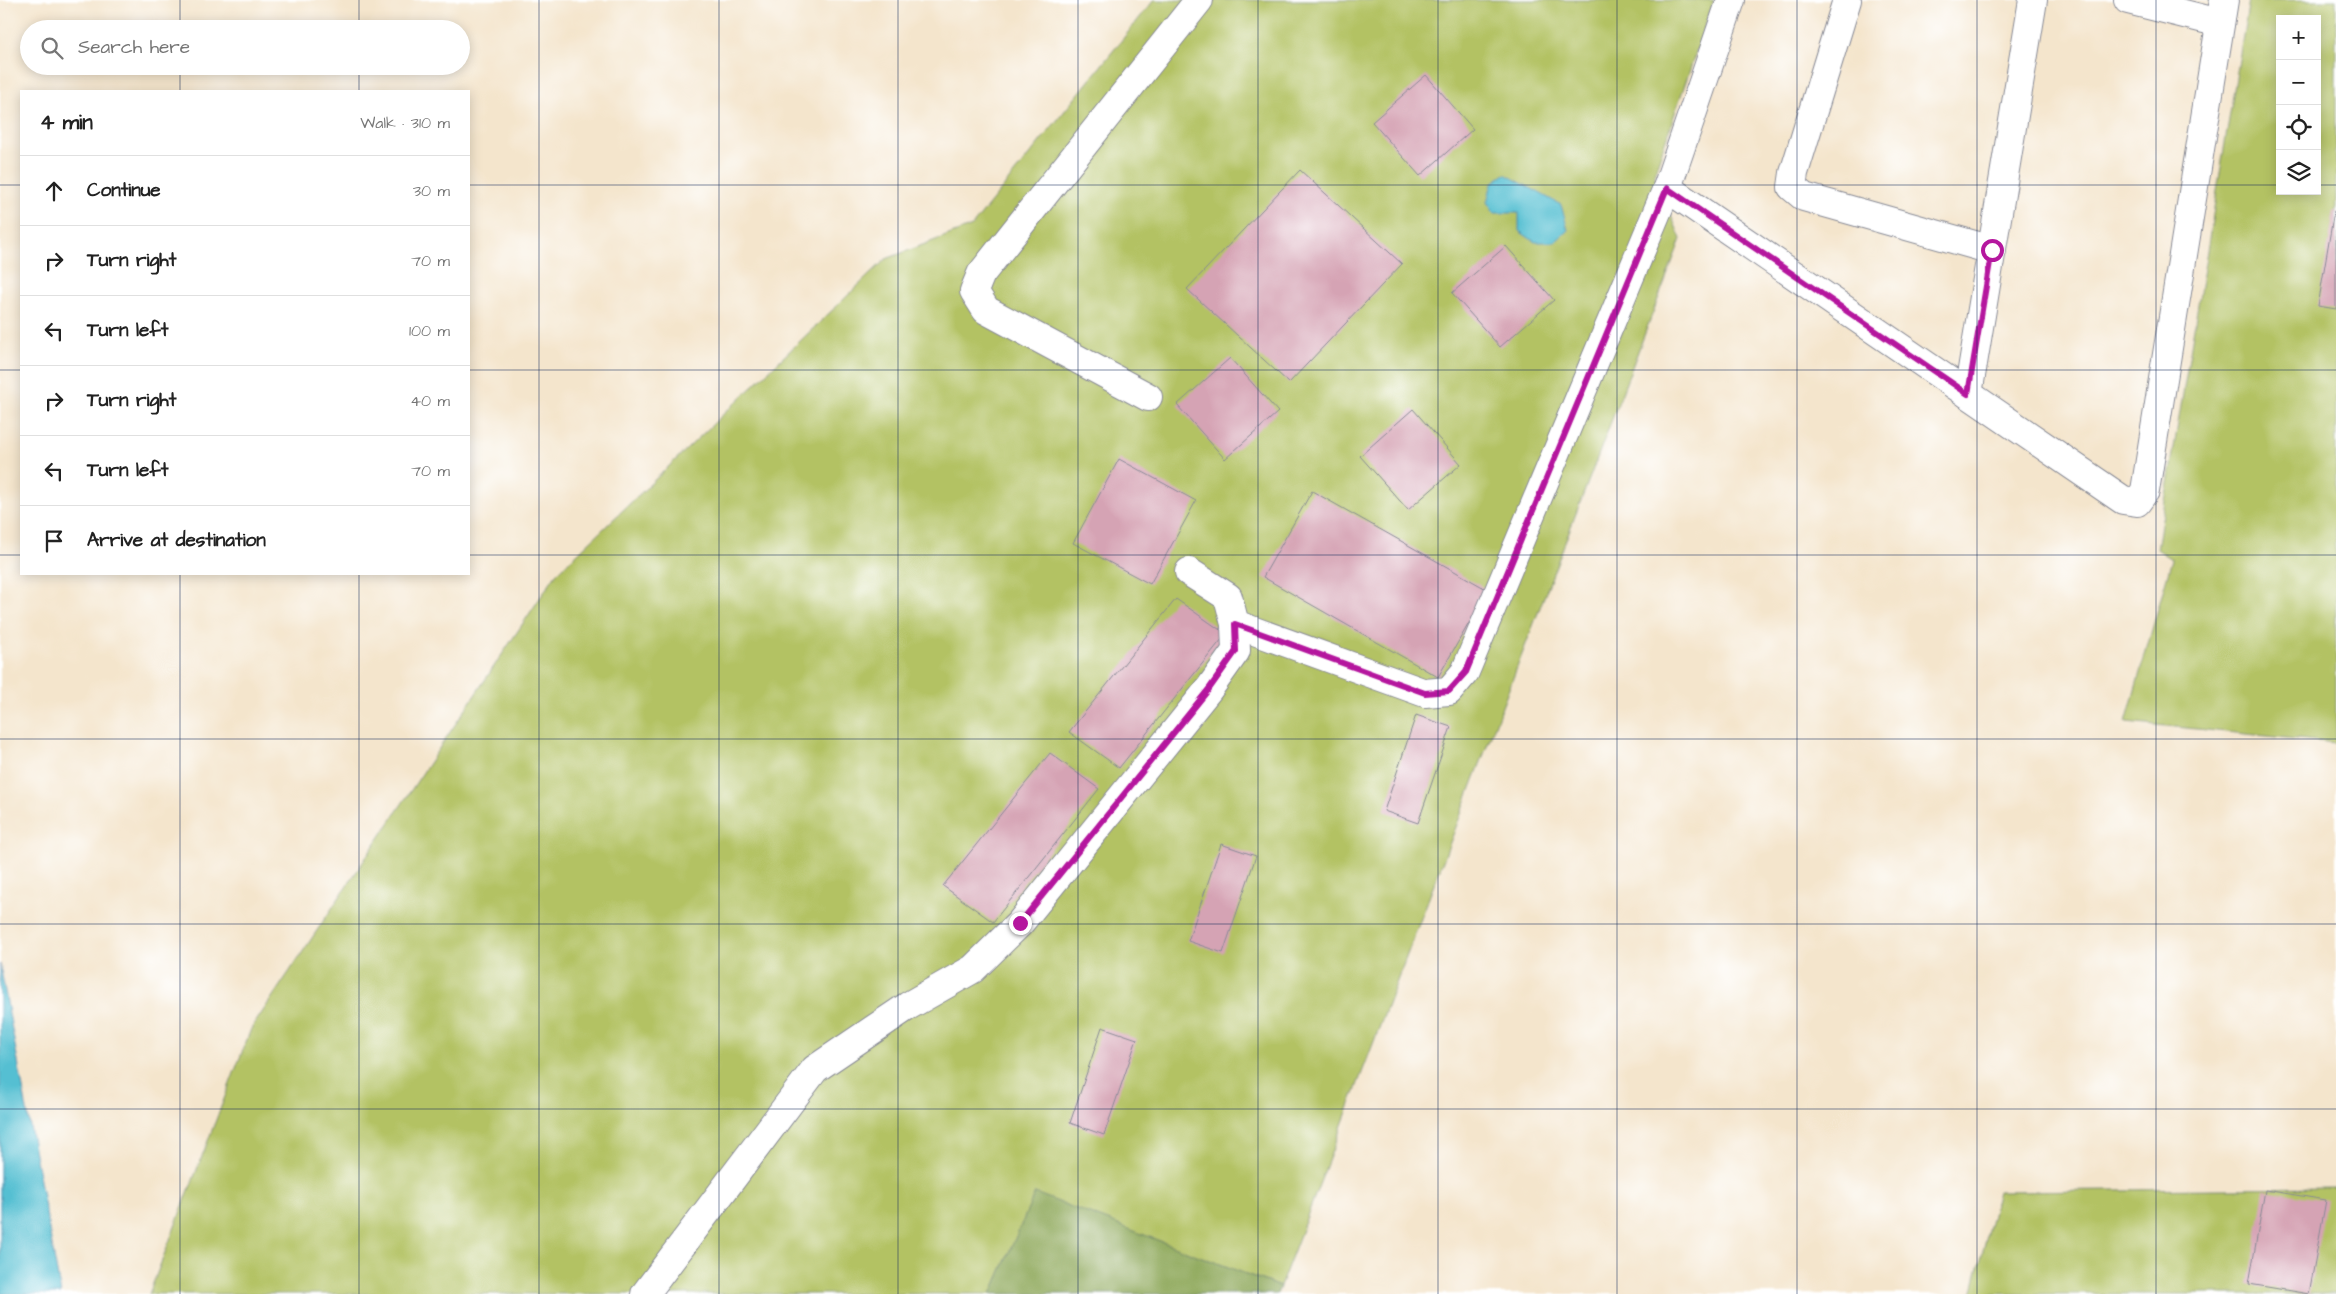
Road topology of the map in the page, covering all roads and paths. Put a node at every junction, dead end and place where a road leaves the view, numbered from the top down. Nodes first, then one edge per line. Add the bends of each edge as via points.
1 (1199, 0) edge
2 (1731, 0) edge
3 (1847, 0) edge
4 (2033, 0) edge
5 (2128, 0) edge
6 (2222, 12) edge
7 (1667, 188) junction
8 (1992, 250) junction
9 (1968, 394) junction
10 (1148, 397) dead end
11 (1189, 572) dead end
12 (1235, 624) junction
13 (645, 1294) edge

1 - 10 street via 981,274 974,292 986,310
2 - 7 street
3 - 8 street via 1792,187 1804,197
4 - 8 street
5 - 6 street
6 - 9 street via 2145,491 2137,502 2123,500
7 - 9 street
7 - 12 street via 1466,672 1449,691 1425,693
8 - 9 street
11 - 12 street via 1228,597
12 - 13 street via 1236,651 1209,689 1020,923 973,969 908,1006 815,1069

